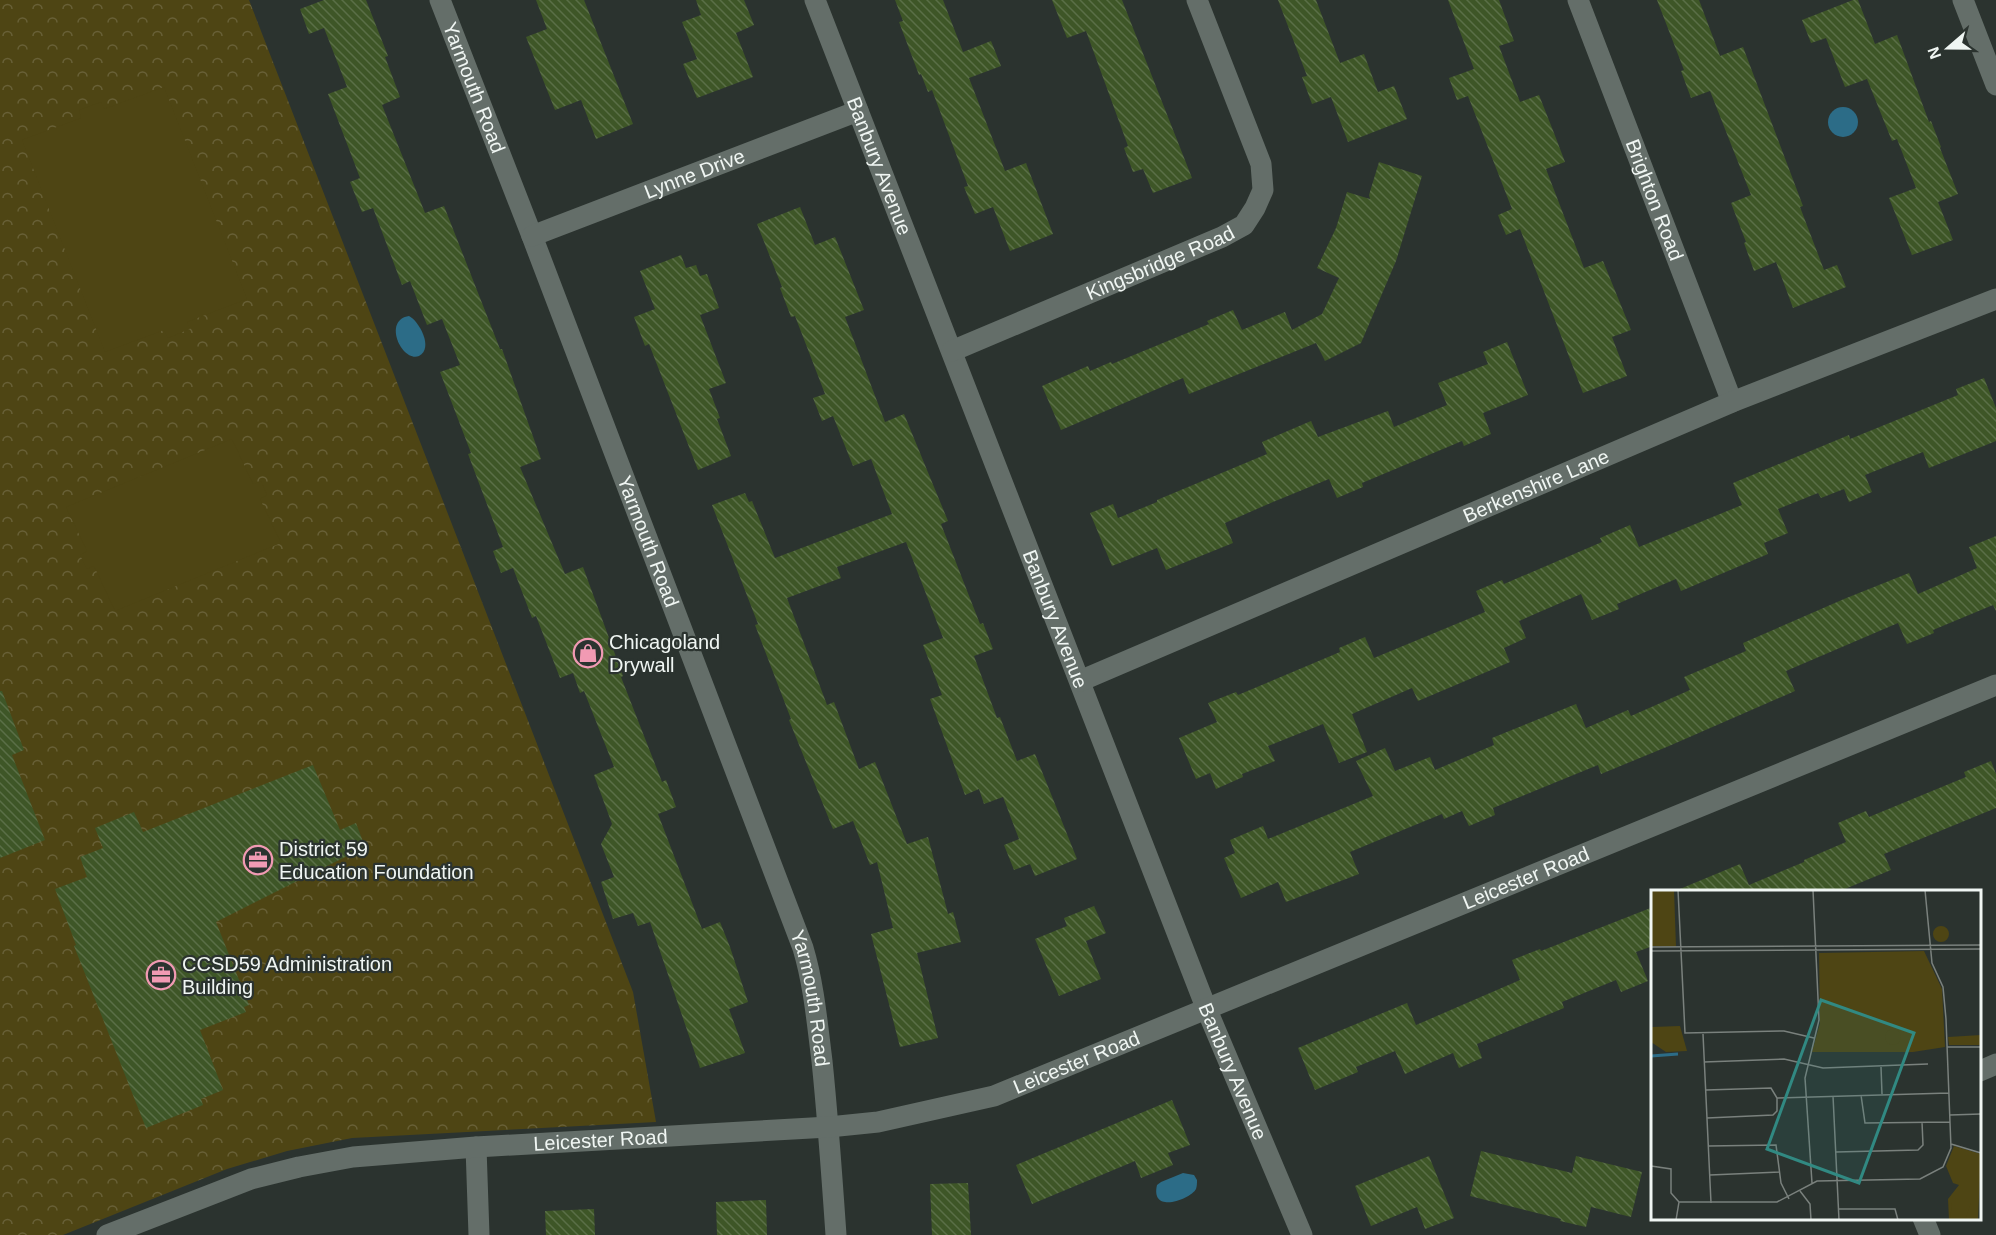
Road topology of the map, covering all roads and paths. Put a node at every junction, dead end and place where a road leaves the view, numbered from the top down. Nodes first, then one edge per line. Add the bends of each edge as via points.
1 (440, 0) edge
2 (815, 0) edge
3 (1197, 0) edge
4 (1578, 0) edge
5 (1964, 0) edge
6 (1996, 85) edge
7 (858, 111) junction
8 (532, 236) junction
9 (1996, 298) edge
10 (952, 351) junction
11 (1732, 402) junction
12 (1080, 681) junction
13 (1996, 685) edge
14 (1207, 1010) junction
15 (1996, 1064) edge
16 (1981, 1071) edge
17 (829, 1127) junction
18 (476, 1147) junction
19 (1924, 1220) edge
20 (107, 1235) edge
21 (479, 1235) edge
22 (836, 1235) edge
23 (1302, 1235) edge
24 (1930, 1235) edge

1 - 8 street, Yarmouth Road
2 - 7 street, Banbury Avenue
3 - 10 street, Kingsbridge Road via 1261,164 1263,190 1244,225
4 - 11 street, Brighton Road
5 - 6 street
7 - 8 street, Lynne Drive
7 - 10 street, Banbury Avenue
8 - 17 street, Yarmouth Road via 803,948 815,997
9 - 11 street, Berkenshire Lane
10 - 12 street, Banbury Avenue
11 - 12 street, Berkenshire Lane
12 - 14 street, Banbury Avenue
13 - 14 street, Leicester Road
14 - 17 street, Leicester Road via 994,1096 878,1122
14 - 23 street, Banbury Avenue
15 - 16 street
17 - 18 street, Leicester Road
17 - 22 street, Yarmouth Road
18 - 20 street, Leicester Road via 354,1157 299,1167 251,1179
18 - 21 street
19 - 24 street

